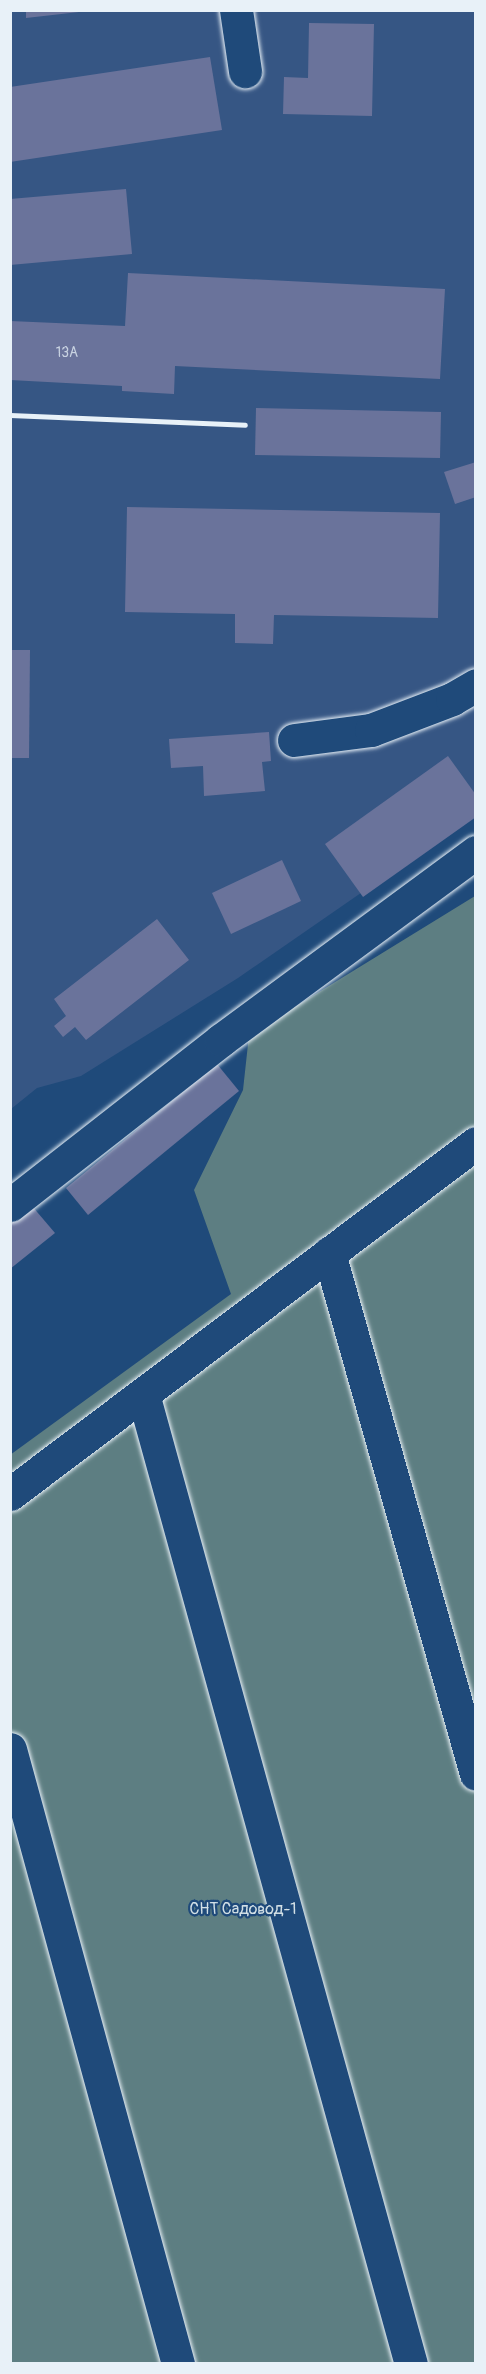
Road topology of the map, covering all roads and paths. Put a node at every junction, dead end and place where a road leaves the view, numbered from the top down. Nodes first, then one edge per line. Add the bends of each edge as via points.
1 (236, 10) edge
2 (245, 71) dead end
3 (476, 685) edge
4 (294, 740) dead end
5 (476, 852) edge
6 (476, 1143) edge
7 (10, 1205) edge
8 (329, 1253) junction
9 (143, 1394) junction
10 (10, 1494) edge
11 (10, 1749) edge
12 (476, 1774) edge
13 (178, 2364) edge
14 (411, 2364) edge

1 - 2 street
3 - 4 street via 452,699 371,730
5 - 7 street via 212,1047
6 - 8 street
8 - 9 street
8 - 12 street
9 - 10 street
9 - 14 street
11 - 13 street

